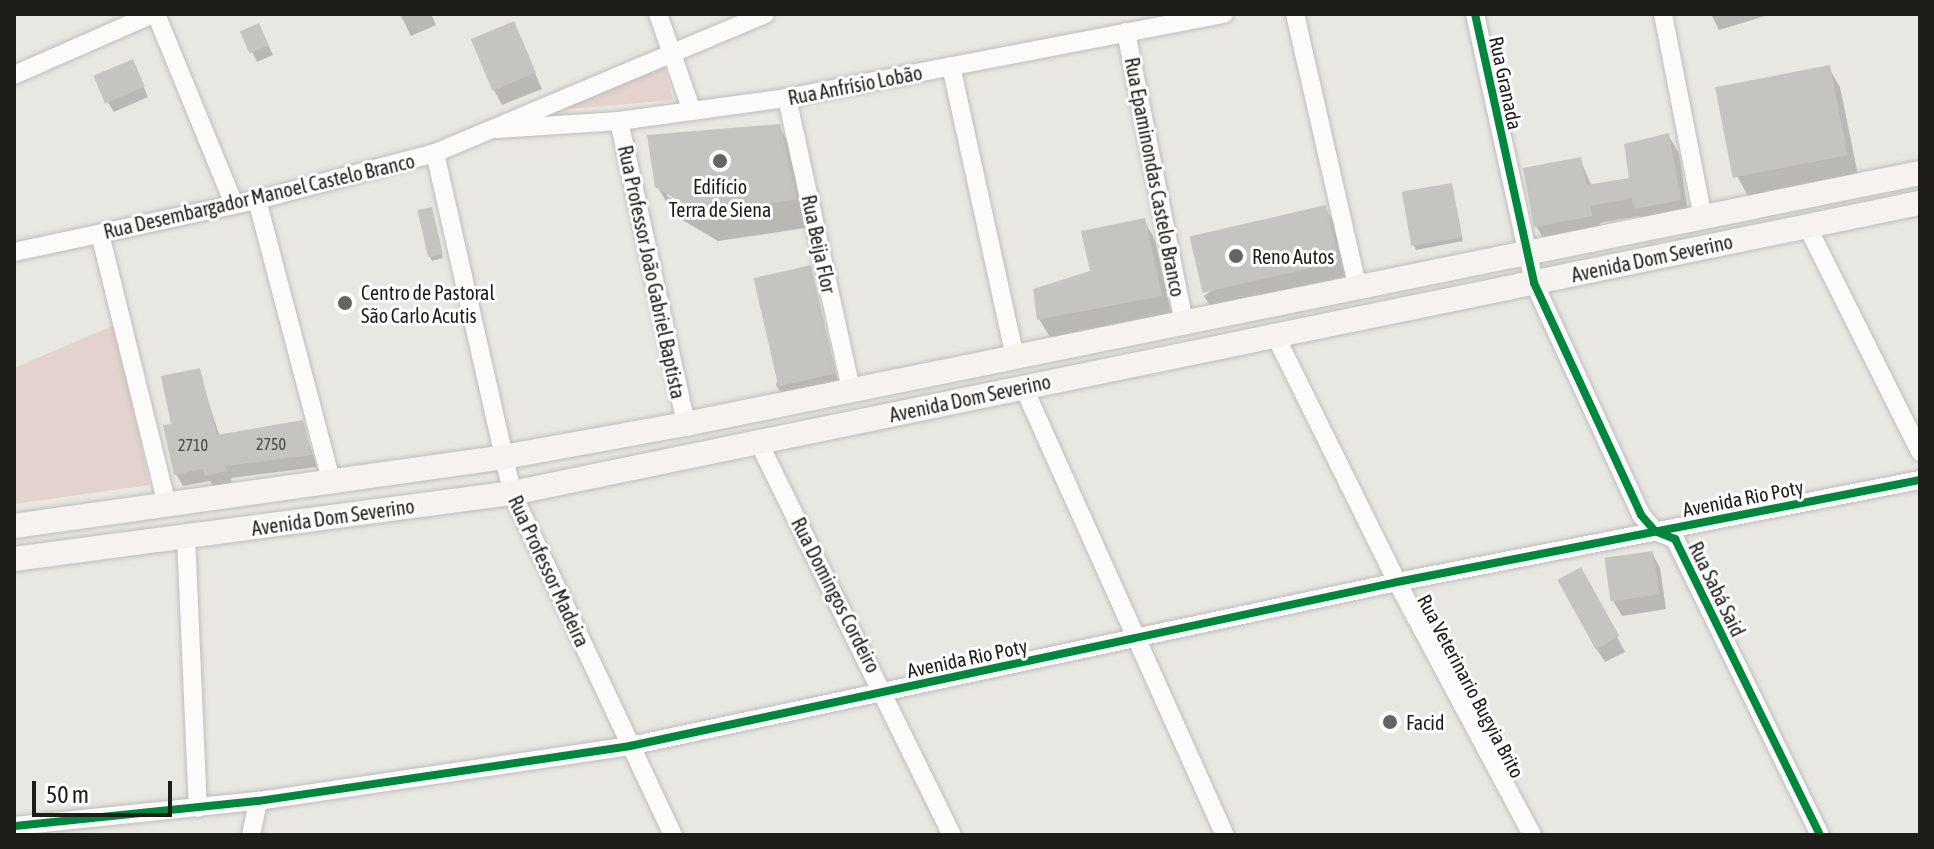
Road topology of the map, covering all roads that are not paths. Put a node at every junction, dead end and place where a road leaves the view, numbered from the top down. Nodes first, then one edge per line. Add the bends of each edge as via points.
1 (155, 14) edge
2 (658, 14) edge
3 (765, 14) edge
4 (1224, 14) edge
5 (1295, 14) edge
6 (1475, 14) edge
7 (1663, 14) edge
8 (1126, 32) junction
9 (674, 51) junction
10 (951, 66) junction
11 (14, 75) edge
12 (787, 98) junction
13 (692, 111) junction
14 (619, 121) junction
15 (482, 129) junction
16 (435, 153) junction
17 (1920, 173) edge
18 (257, 200) junction
19 (1920, 203) edge
20 (234, 204) junction
21 (1703, 217) junction
22 (1807, 226) junction
23 (100, 234) junction
24 (14, 252) edge
25 (1524, 252) junction
26 (1534, 283) junction
27 (1358, 289) junction
28 (1184, 322) junction
29 (1276, 337) junction
30 (1015, 357) junction
31 (1023, 386) junction
32 (851, 390) junction
33 (686, 424) junction
34 (759, 443) junction
35 (1920, 452) edge
36 (504, 457) junction
37 (1920, 480) edge
38 (332, 483) junction
39 (512, 493) junction
40 (167, 505) junction
41 (14, 526) edge
42 (1655, 531) junction
43 (186, 536) junction
44 (14, 559) edge
45 (1397, 582) junction
46 (1139, 637) junction
47 (885, 692) junction
48 (630, 746) junction
49 (258, 801) junction
50 (198, 808) junction
51 (14, 826) edge
52 (251, 835) edge
53 (673, 835) edge
54 (952, 835) edge
55 (1225, 835) edge
56 (1532, 835) edge
57 (1820, 835) edge

1 - 11 street
1 - 20 street
2 - 9 street
3 - 9 street, Rua Desembargador Manoel Castelo Branco
4 - 8 street, Rua Anfrísio Lobão
5 - 27 street
6 - 25 street, Rua Granada
7 - 21 street
8 - 10 street, Rua Anfrísio Lobão
8 - 28 street, Rua Epaminondas Castelo Branco
9 - 13 street
9 - 15 street, Rua Desembargador Manoel Castelo Branco
10 - 12 street, Rua Anfrísio Lobão
10 - 30 street
12 - 13 street, Rua Anfrísio Lobão
12 - 32 street, Rua Beija Flor
13 - 14 street, Rua Anfrísio Lobão
14 - 15 street, Rua Anfrísio Lobão
14 - 33 street, Rua Professor João Gabriel Baptista
15 - 16 street, Rua Desembargador Manoel Castelo Branco
16 - 18 street, Rua Desembargador Manoel Castelo Branco
16 - 36 street, Rua Professor Madeira
17 - 21 main road, Avenida Dom Severino
18 - 20 street, Rua Desembargador Manoel Castelo Branco
18 - 38 street
19 - 22 main road, Avenida Dom Severino
20 - 23 street, Rua Desembargador Manoel Castelo Branco
21 - 25 main road, Avenida Dom Severino
22 - 26 main road, Avenida Dom Severino
22 - 35 street
23 - 24 street, Rua Desembargador Manoel Castelo Branco
23 - 40 street
25 - 26 street, Rua Granada
25 - 27 main road, Avenida Dom Severino
26 - 29 main road, Avenida Dom Severino
26 - 42 street, Rua Sabá Said via 1641,515
27 - 28 main road, Avenida Dom Severino
28 - 30 main road, Avenida Dom Severino
29 - 31 main road, Avenida Dom Severino
29 - 45 street, Rua Veterinario Bugyia Brito
30 - 32 main road, Avenida Dom Severino
31 - 34 main road, Avenida Dom Severino
31 - 46 street
32 - 33 main road, Avenida Dom Severino
33 - 36 main road, Avenida Dom Severino
34 - 39 main road, Avenida Dom Severino
34 - 47 street, Rua Domingos Cordeiro
36 - 38 main road, Avenida Dom Severino
36 - 39 street, Rua Professor Madeira
37 - 42 street, Avenida Rio Poty
38 - 40 main road, Avenida Dom Severino
39 - 43 main road, Avenida Dom Severino
39 - 48 street, Rua Professor Madeira
40 - 41 main road, Avenida Dom Severino
42 - 45 street, Avenida Rio Poty
42 - 57 street, Rua Sabá Said via 1675,539
43 - 44 main road, Avenida Dom Severino
43 - 50 street
45 - 46 street, Avenida Rio Poty
45 - 56 street, Rua Veterinario Bugyia Brito
46 - 47 street, Avenida Rio Poty
46 - 55 street
47 - 48 street, Avenida Rio Poty
47 - 54 street, Rua Domingos Cordeiro
48 - 49 street, Avenida Rio Poty via 489,771
48 - 53 street, Rua Professor Madeira
49 - 50 street, Avenida Rio Poty
49 - 52 street
50 - 51 street, Avenida Rio Poty

